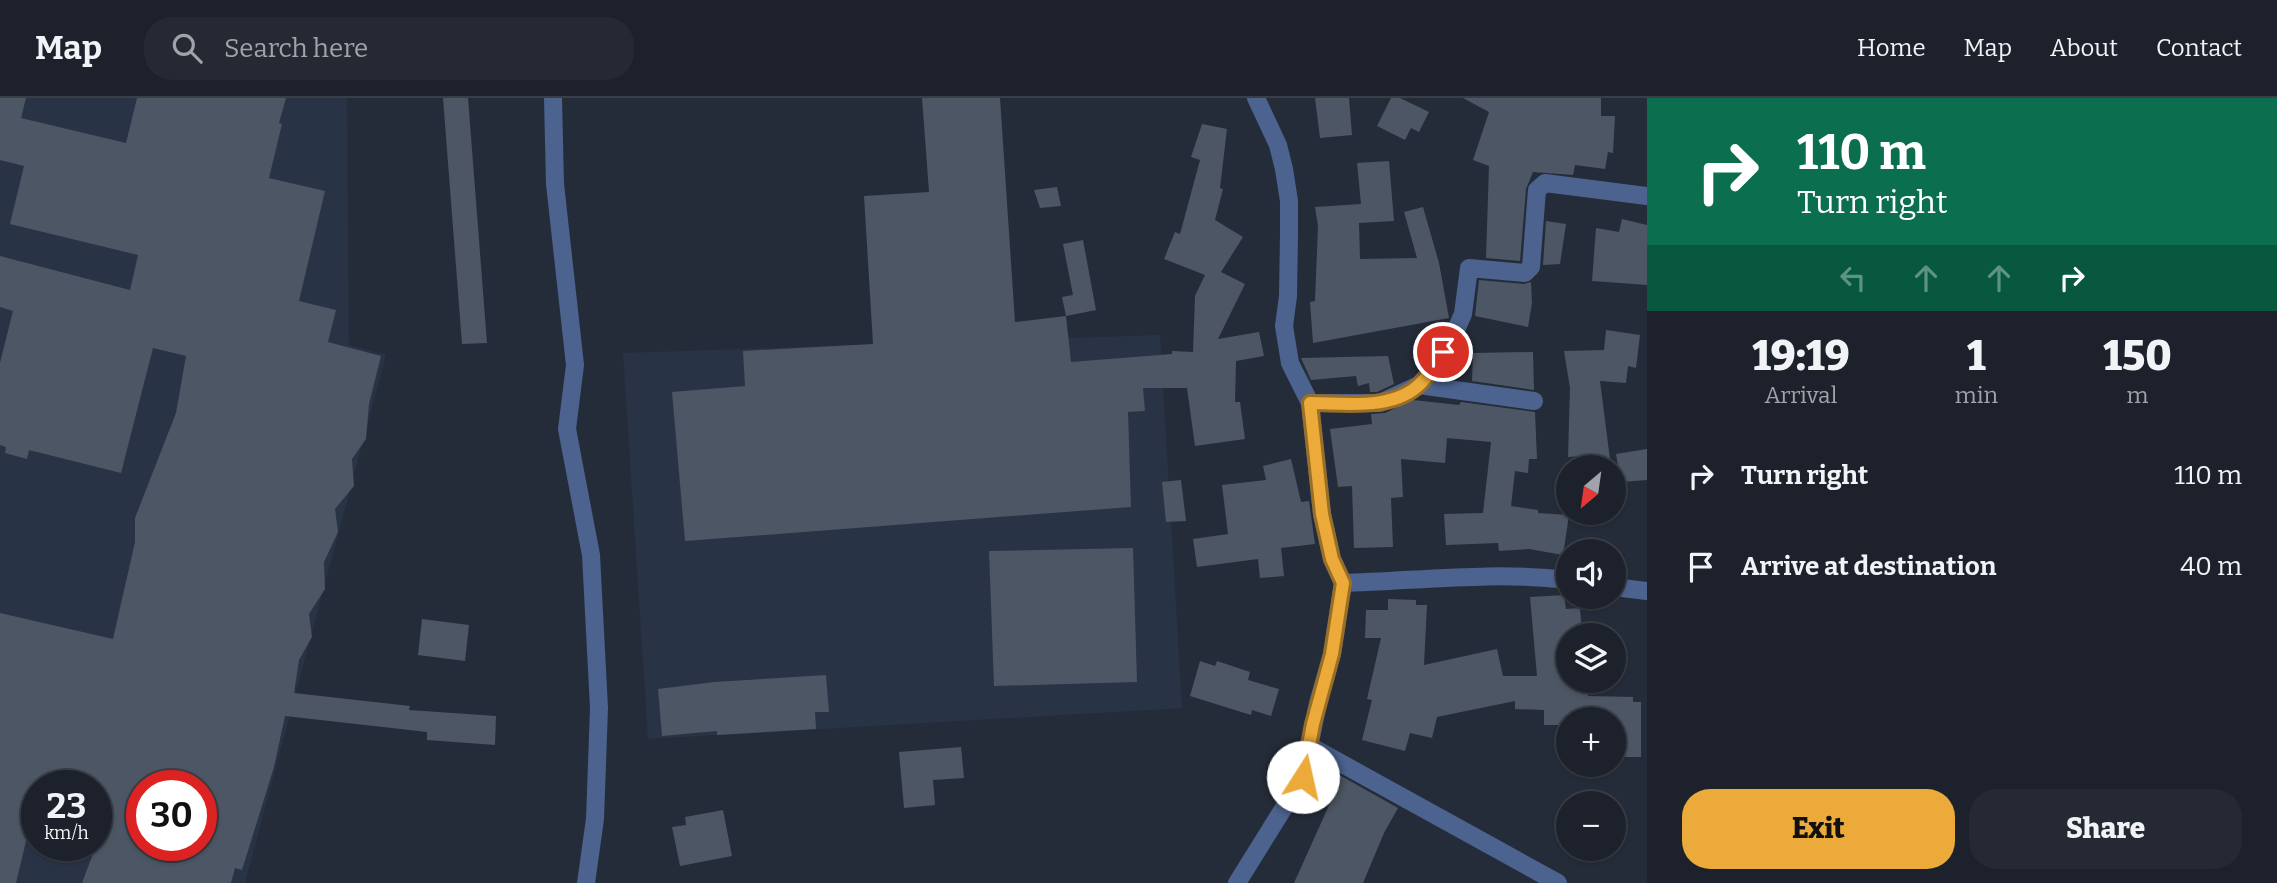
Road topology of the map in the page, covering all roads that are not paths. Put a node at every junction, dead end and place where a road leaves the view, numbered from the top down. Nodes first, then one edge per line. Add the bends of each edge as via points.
1 (553, 98) edge
2 (1256, 98) edge
3 (1647, 195) edge
4 (1419, 386) junction
5 (1534, 401) dead end
6 (1310, 403) junction
7 (1556, 579) edge
8 (1343, 583) junction
9 (1626, 588) edge
10 (1647, 591) edge
11 (1308, 745) junction
12 (586, 883) edge
13 (1237, 883) edge
14 (1558, 883) edge

1 - 12 street via 555,184 575,365 567,429 591,555 599,708 595,819
2 - 6 street via 1284,169 1289,201 1284,326 1290,363
3 - 4 street via 1545,183 1537,190 1531,267 1525,273 1469,268 1463,314
4 - 5 street
4 - 6 street via 1380,403
6 - 8 street via 1322,514 1332,559
7 - 8 street via 1489,575
8 - 11 street via 1332,654
9 - 10 street
11 - 13 street via 1303,777
11 - 14 street

